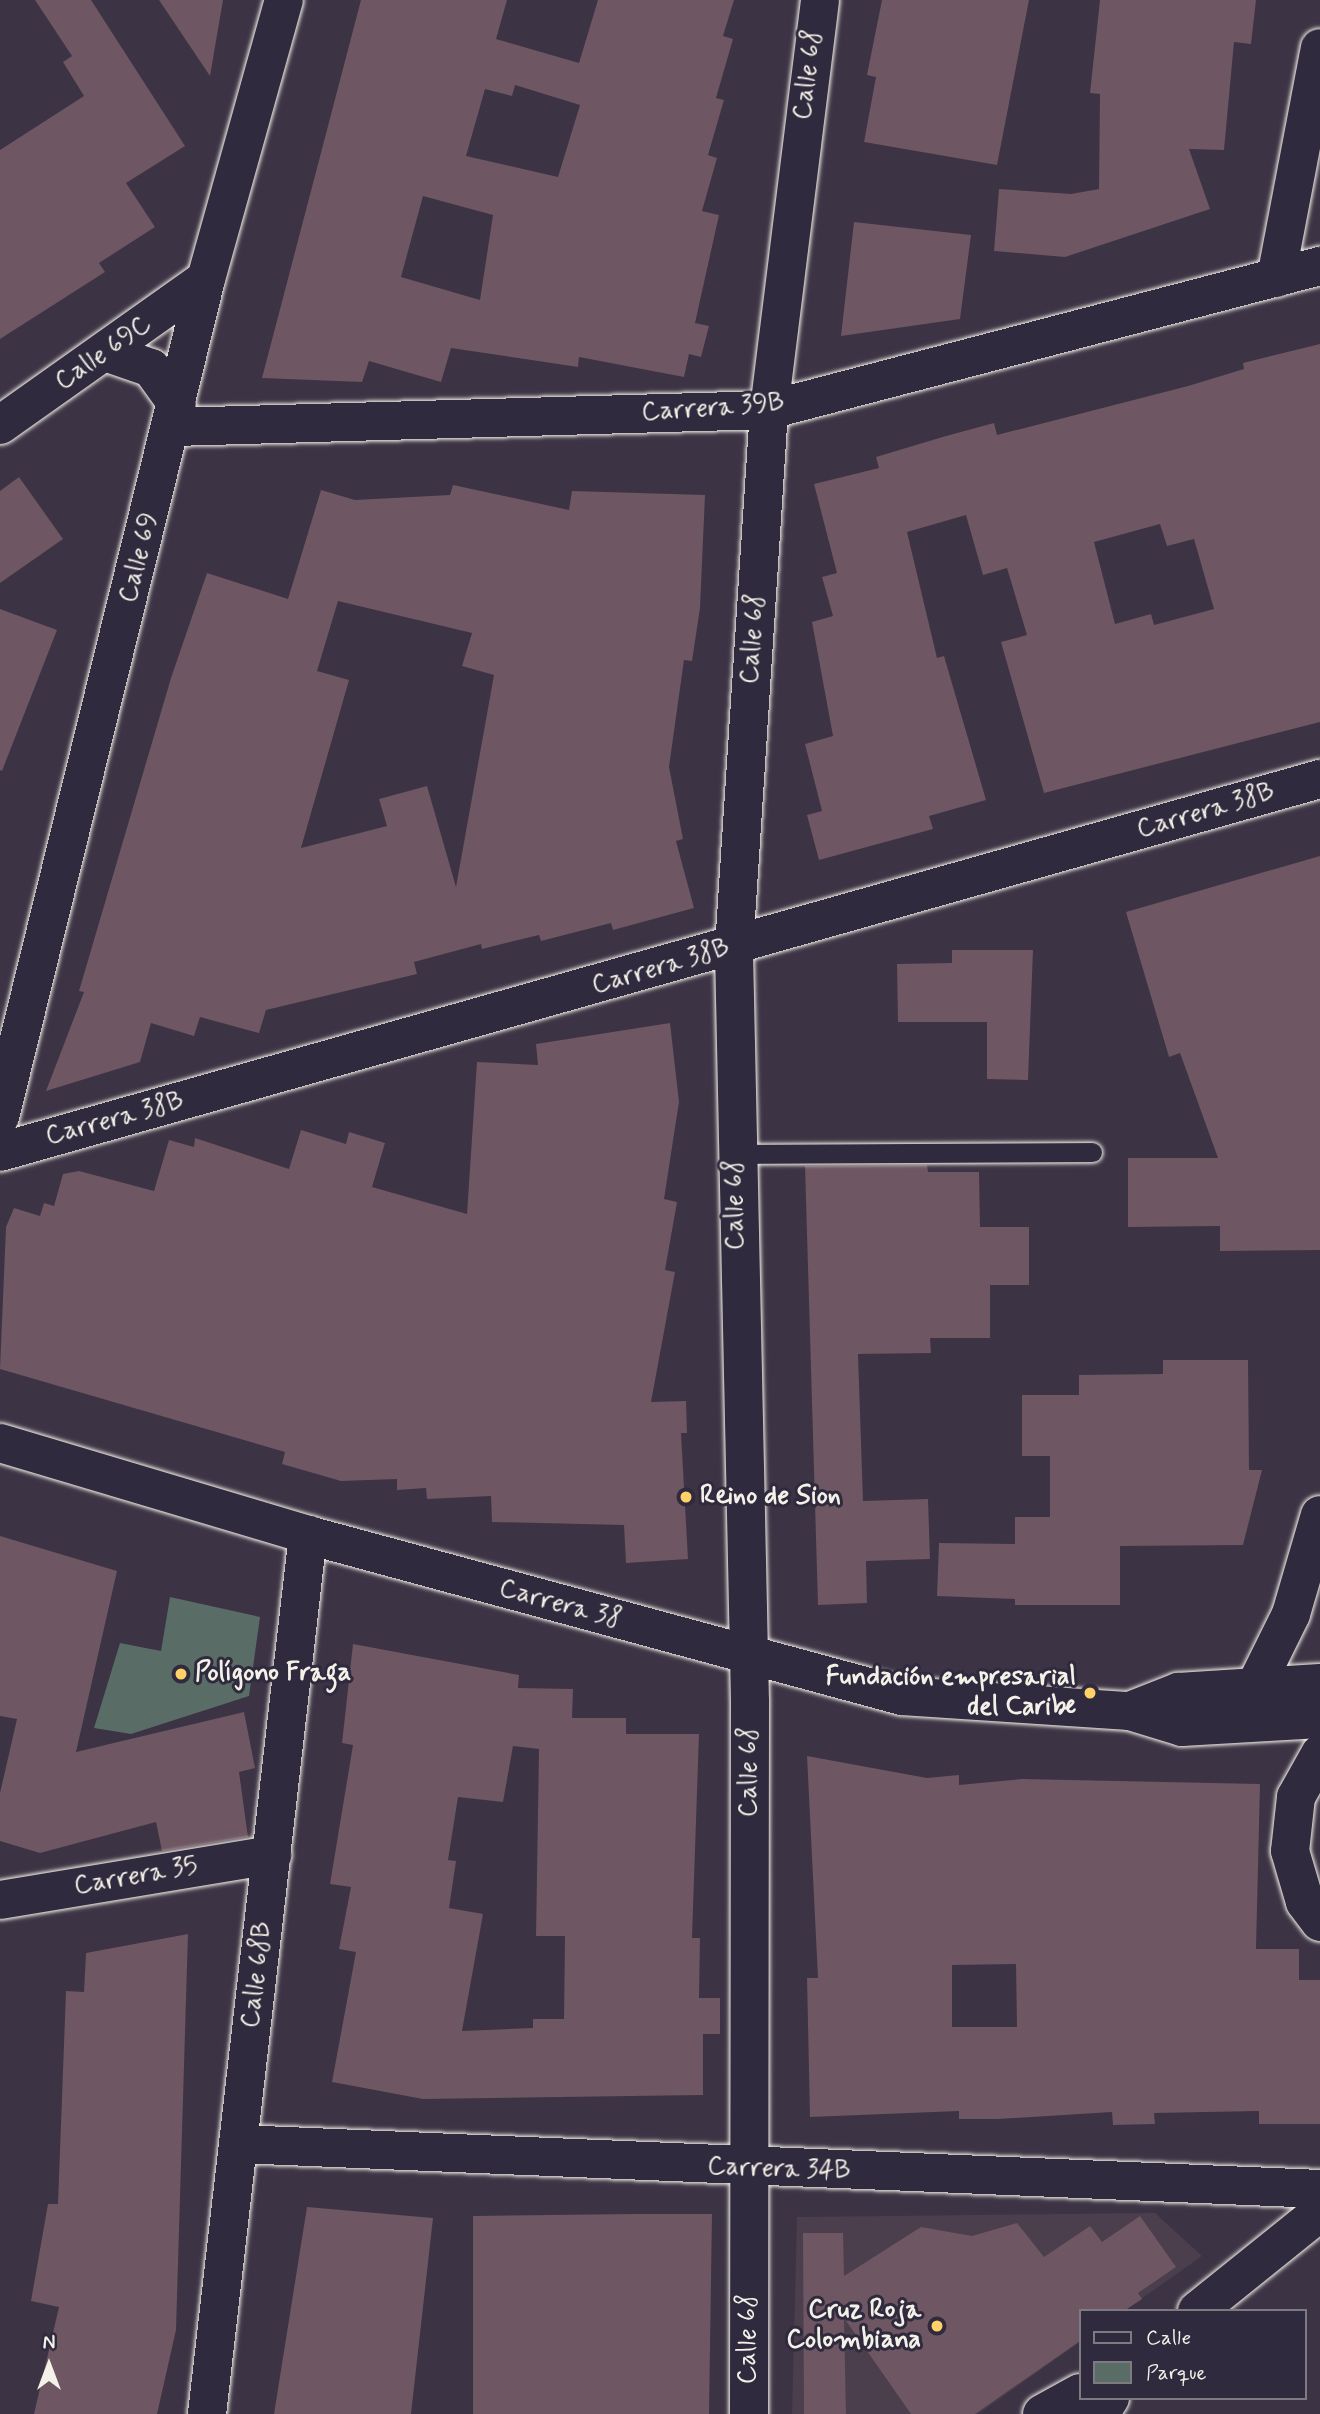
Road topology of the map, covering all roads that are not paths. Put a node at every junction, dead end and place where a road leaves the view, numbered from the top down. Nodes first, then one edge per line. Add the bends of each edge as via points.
1 (284, 0) edge
2 (820, 0) edge
3 (1320, 48) edge
4 (1320, 266) edge
5 (1276, 278) junction
6 (206, 279) junction
7 (108, 353) junction
8 (769, 410) junction
9 (175, 415) junction
10 (0, 425) edge
11 (1320, 779) edge
12 (734, 948) junction
13 (0, 1116) edge
14 (0, 1152) edge
15 (1092, 1152) dead end
16 (735, 1154) junction
17 (0, 1443) edge
18 (1320, 1515) edge
19 (309, 1535) junction
20 (1291, 1615) junction
21 (748, 1656) junction
22 (1310, 1684) edge
23 (1255, 1687) junction
24 (1130, 1711) junction
25 (1320, 1719) edge
26 (1320, 1754) edge
27 (272, 1854) junction
28 (0, 1900) edge
29 (1320, 1922) edge
30 (238, 2144) junction
31 (748, 2170) junction
32 (1320, 2189) edge
33 (1320, 2212) edge
34 (1200, 2309) edge
35 (1078, 2394) edge
36 (207, 2414) edge
37 (749, 2414) edge
38 (1042, 2414) edge

1 - 6 street, Calle 69
2 - 8 street, Calle 68
3 - 5 street
4 - 5 street, Carrera 39B
5 - 8 street, Carrera 39B
6 - 7 street, Calle 69C
6 - 9 street, Calle 69
7 - 9 street via 151,368
7 - 10 street, Calle 69C
8 - 9 street, Carrera 39B
8 - 12 street, Calle 68
9 - 13 street, Calle 69
11 - 12 street, Carrera 38B
12 - 14 street, Carrera 38B
12 - 16 street, Calle 68
15 - 16 lane
16 - 21 street, Calle 68
17 - 19 street, Carrera 38
18 - 20 street
19 - 21 street, Carrera 38
19 - 27 street, Calle 68B
20 - 22 street
20 - 23 street
21 - 24 street, Carrera 38 via 902,1696
21 - 31 street, Calle 68
22 - 23 street, Carrera 38
23 - 24 street, Carrera 38 via 1178,1692
24 - 25 street, Carrera 38 via 1182,1727
26 - 29 street via 1296,1797 1290,1851 1304,1902
27 - 28 street, Carrera 35
27 - 30 street, Calle 68B
30 - 31 street, Carrera 34B
30 - 36 street, Calle 68B
31 - 32 street, Carrera 34B
31 - 37 street, Calle 68
33 - 34 street
35 - 38 street

